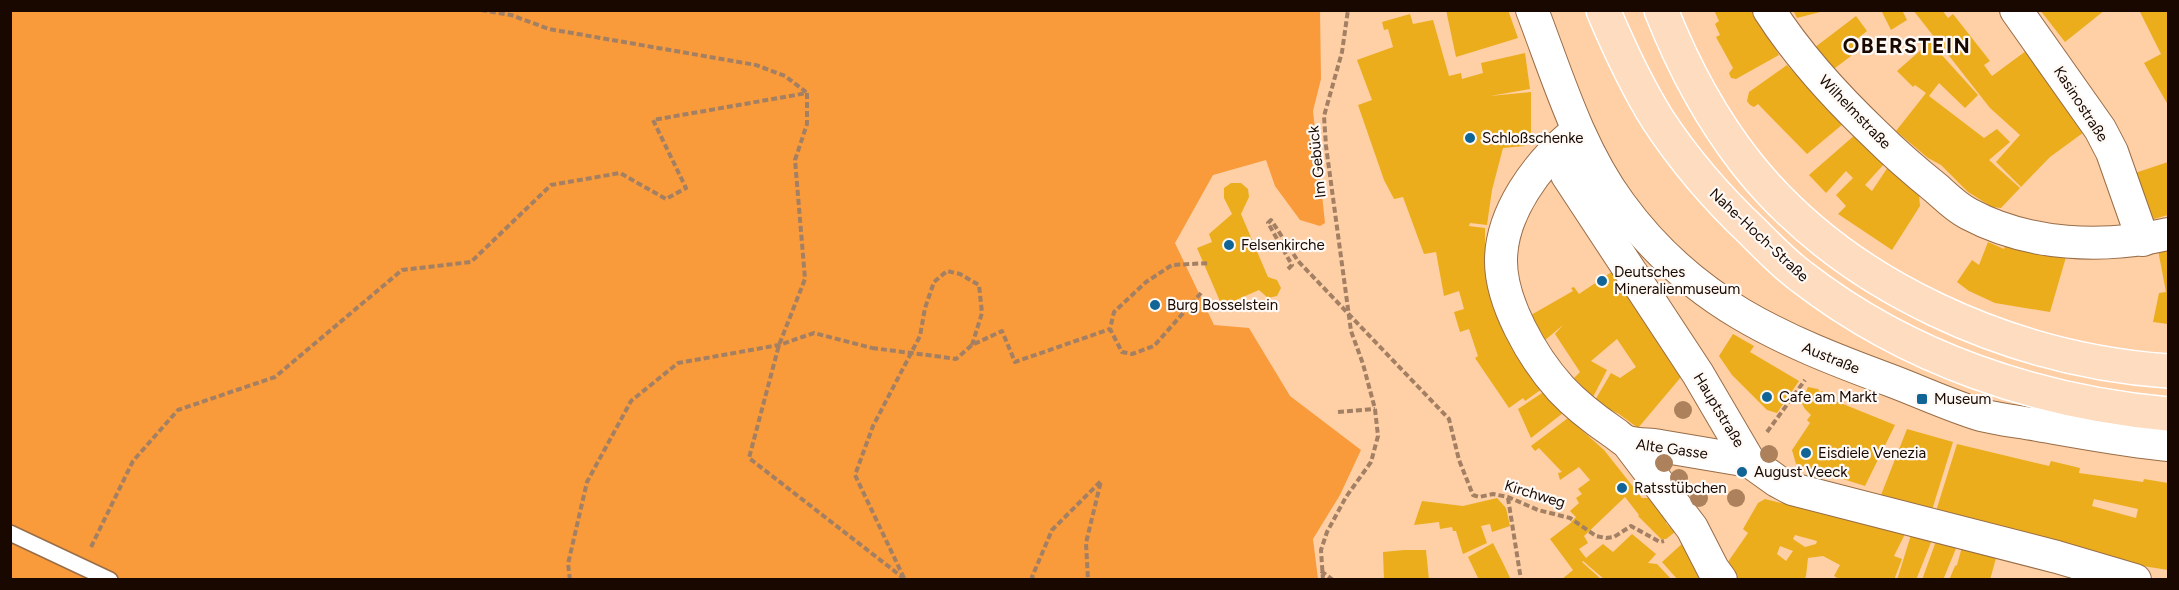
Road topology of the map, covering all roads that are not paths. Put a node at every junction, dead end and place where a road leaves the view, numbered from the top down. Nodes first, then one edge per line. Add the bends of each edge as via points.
1 (1532, 10) edge
2 (1603, 10) edge
3 (1660, 10) edge
4 (1770, 10) edge
5 (2016, 10) edge
6 (1568, 139) junction
7 (2156, 237) edge
8 (2169, 371) edge
9 (2169, 414) edge
10 (1627, 442) junction
11 (2169, 445) edge
12 (1749, 461) junction
13 (10, 533) edge
14 (2053, 568) edge
15 (110, 579) edge
16 (1721, 579) edge
17 (2135, 579) edge

1 - 6 street, Hauptstraße
2 - 9 main road, Nahe-Hoch-Straße via 1619,49 1658,120 1716,196 1774,253 1841,305 1963,368 2008,383 2089,404
3 - 8 main road via 1693,83 1748,165 1795,215 1842,254 1892,287 1977,328 2093,361
4 - 7 street, Wilhelmstraße via 1802,58 1854,113 1967,214 2003,229 2041,238 2120,243
5 - 7 street, Kasinostraße via 2100,129
6 - 10 street, Alte Gasse via 1529,184 1512,217 1504,234 1502,277 1522,333 1552,378 1586,413
6 - 11 street, Austraße via 1670,263 1714,298 1767,330 1823,356 1981,415
6 - 12 street, Hauptstraße via 1567,175 1698,374
10 - 12 street, Alte Gasse
10 - 16 street via 1692,528
12 - 14 street, Hauptstraße via 1792,489
13 - 15 lane
14 - 17 street, Hauptstraße

